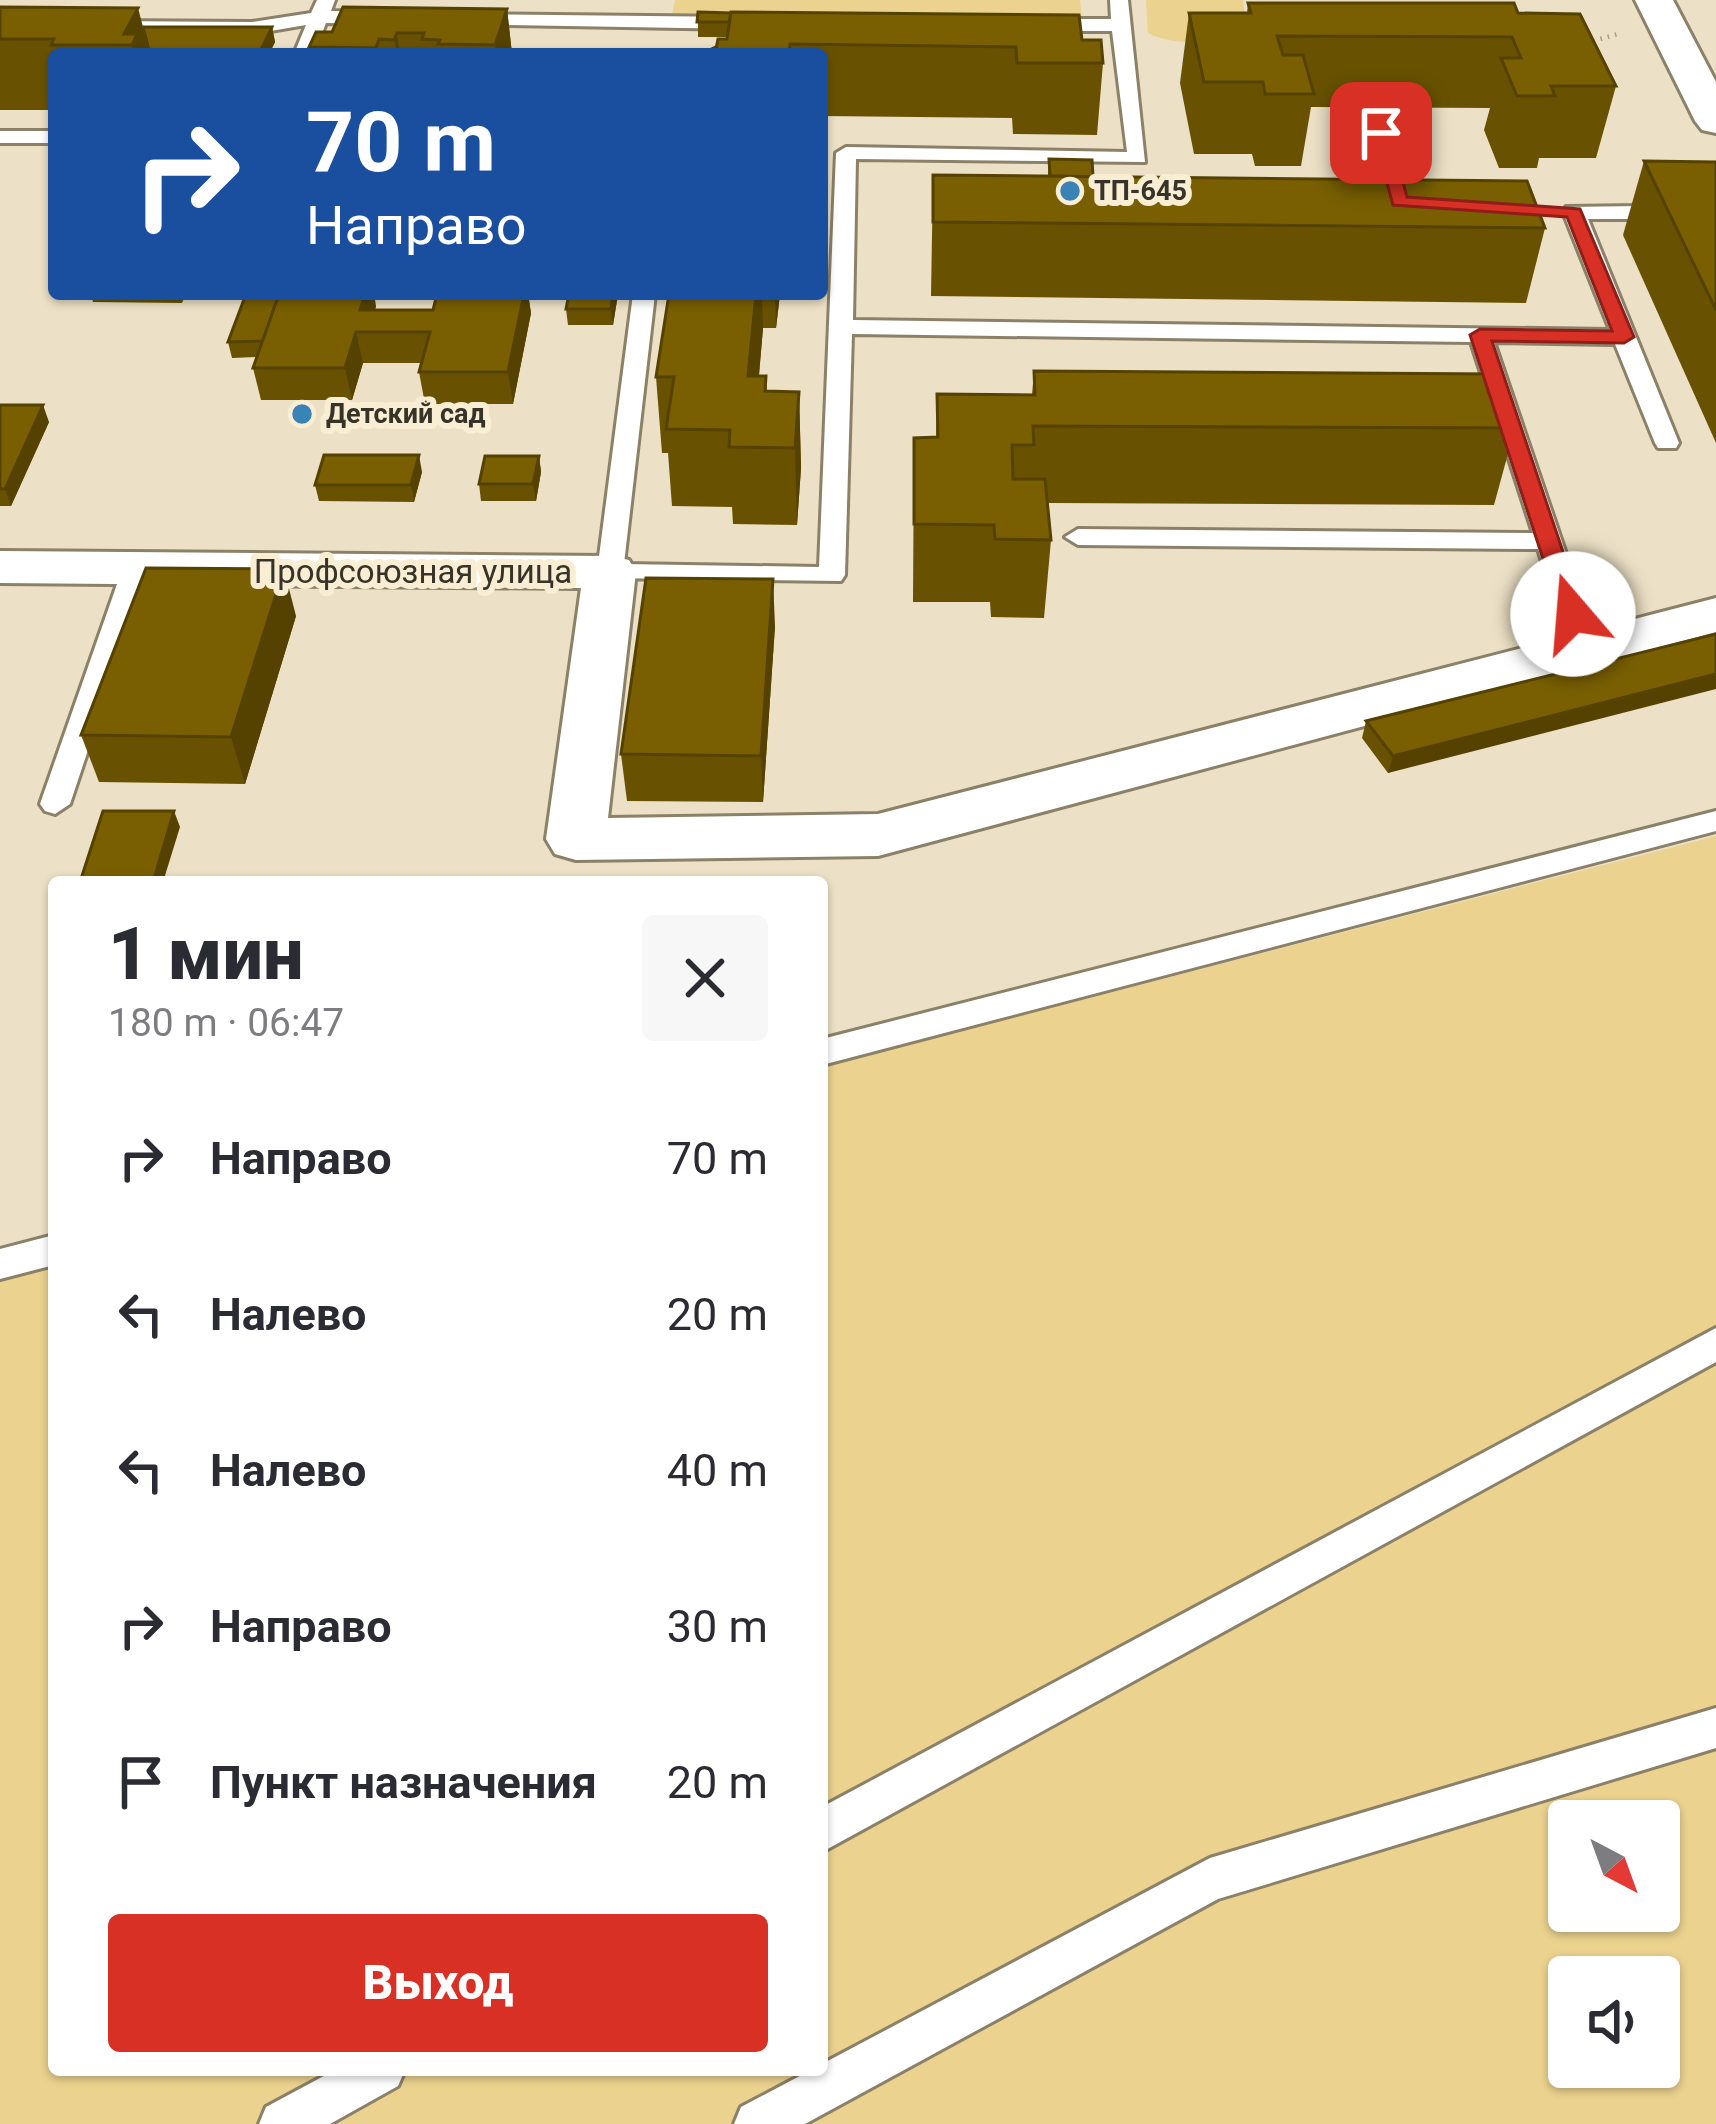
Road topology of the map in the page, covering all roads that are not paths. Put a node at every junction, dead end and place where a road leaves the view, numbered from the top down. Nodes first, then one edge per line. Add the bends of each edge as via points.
1 (591, 0) edge
2 (1119, 0) edge
3 (322, 8) edge
4 (1659, 10) edge
5 (408, 19) edge
6 (431, 19) edge
7 (773, 23) edge
8 (1028, 25) edge
9 (1121, 25) junction
10 (69, 27) edge
11 (586, 31) junction
12 (306, 48) edge
13 (1716, 121) edge
14 (1381, 133) dead end
15 (0, 137) edge
16 (48, 137) edge
17 (1443, 204) edge
18 (1716, 212) edge
19 (643, 300) edge
20 (842, 327) junction
21 (1480, 335) junction
22 (1624, 337) junction
23 (1667, 443) dead end
24 (1078, 537) dead end
25 (1548, 541) junction
26 (0, 567) edge
27 (134, 570) junction
28 (610, 572) junction
29 (1716, 616) edge
30 (1585, 650) junction
31 (55, 804) dead end
32 (1716, 821) edge
33 (828, 1050) edge
34 (48, 1252) edge
35 (0, 1264) edge
36 (1716, 1344) edge
37 (1716, 1728) edge
38 (828, 1827) edge
39 (371, 2076) edge
40 (283, 2124) edge
41 (758, 2124) edge

1 - 11 lane
2 - 9 lane
3 - 5 lane
3 - 10 lane via 251,28
3 - 12 lane
4 - 13 street
6 - 11 lane
7 - 11 lane
8 - 9 lane
9 - 20 lane via 1138,158 846,153
14 - 17 lane via 1400,202
15 - 16 lane
18 - 22 lane via 1563,212
19 - 28 lane
20 - 21 lane
20 - 28 lane via 832,575
21 - 22 lane
21 - 25 lane
22 - 23 lane
24 - 25 lane
25 - 30 lane
26 - 27 street, Профсоюзная улица
27 - 28 street, Профсоюзная улица
27 - 31 lane
28 - 30 street via 576,839 878,836
29 - 30 street
32 - 33 lane
34 - 35 lane
36 - 38 lane
37 - 41 lane via 1210,1880
39 - 40 lane

